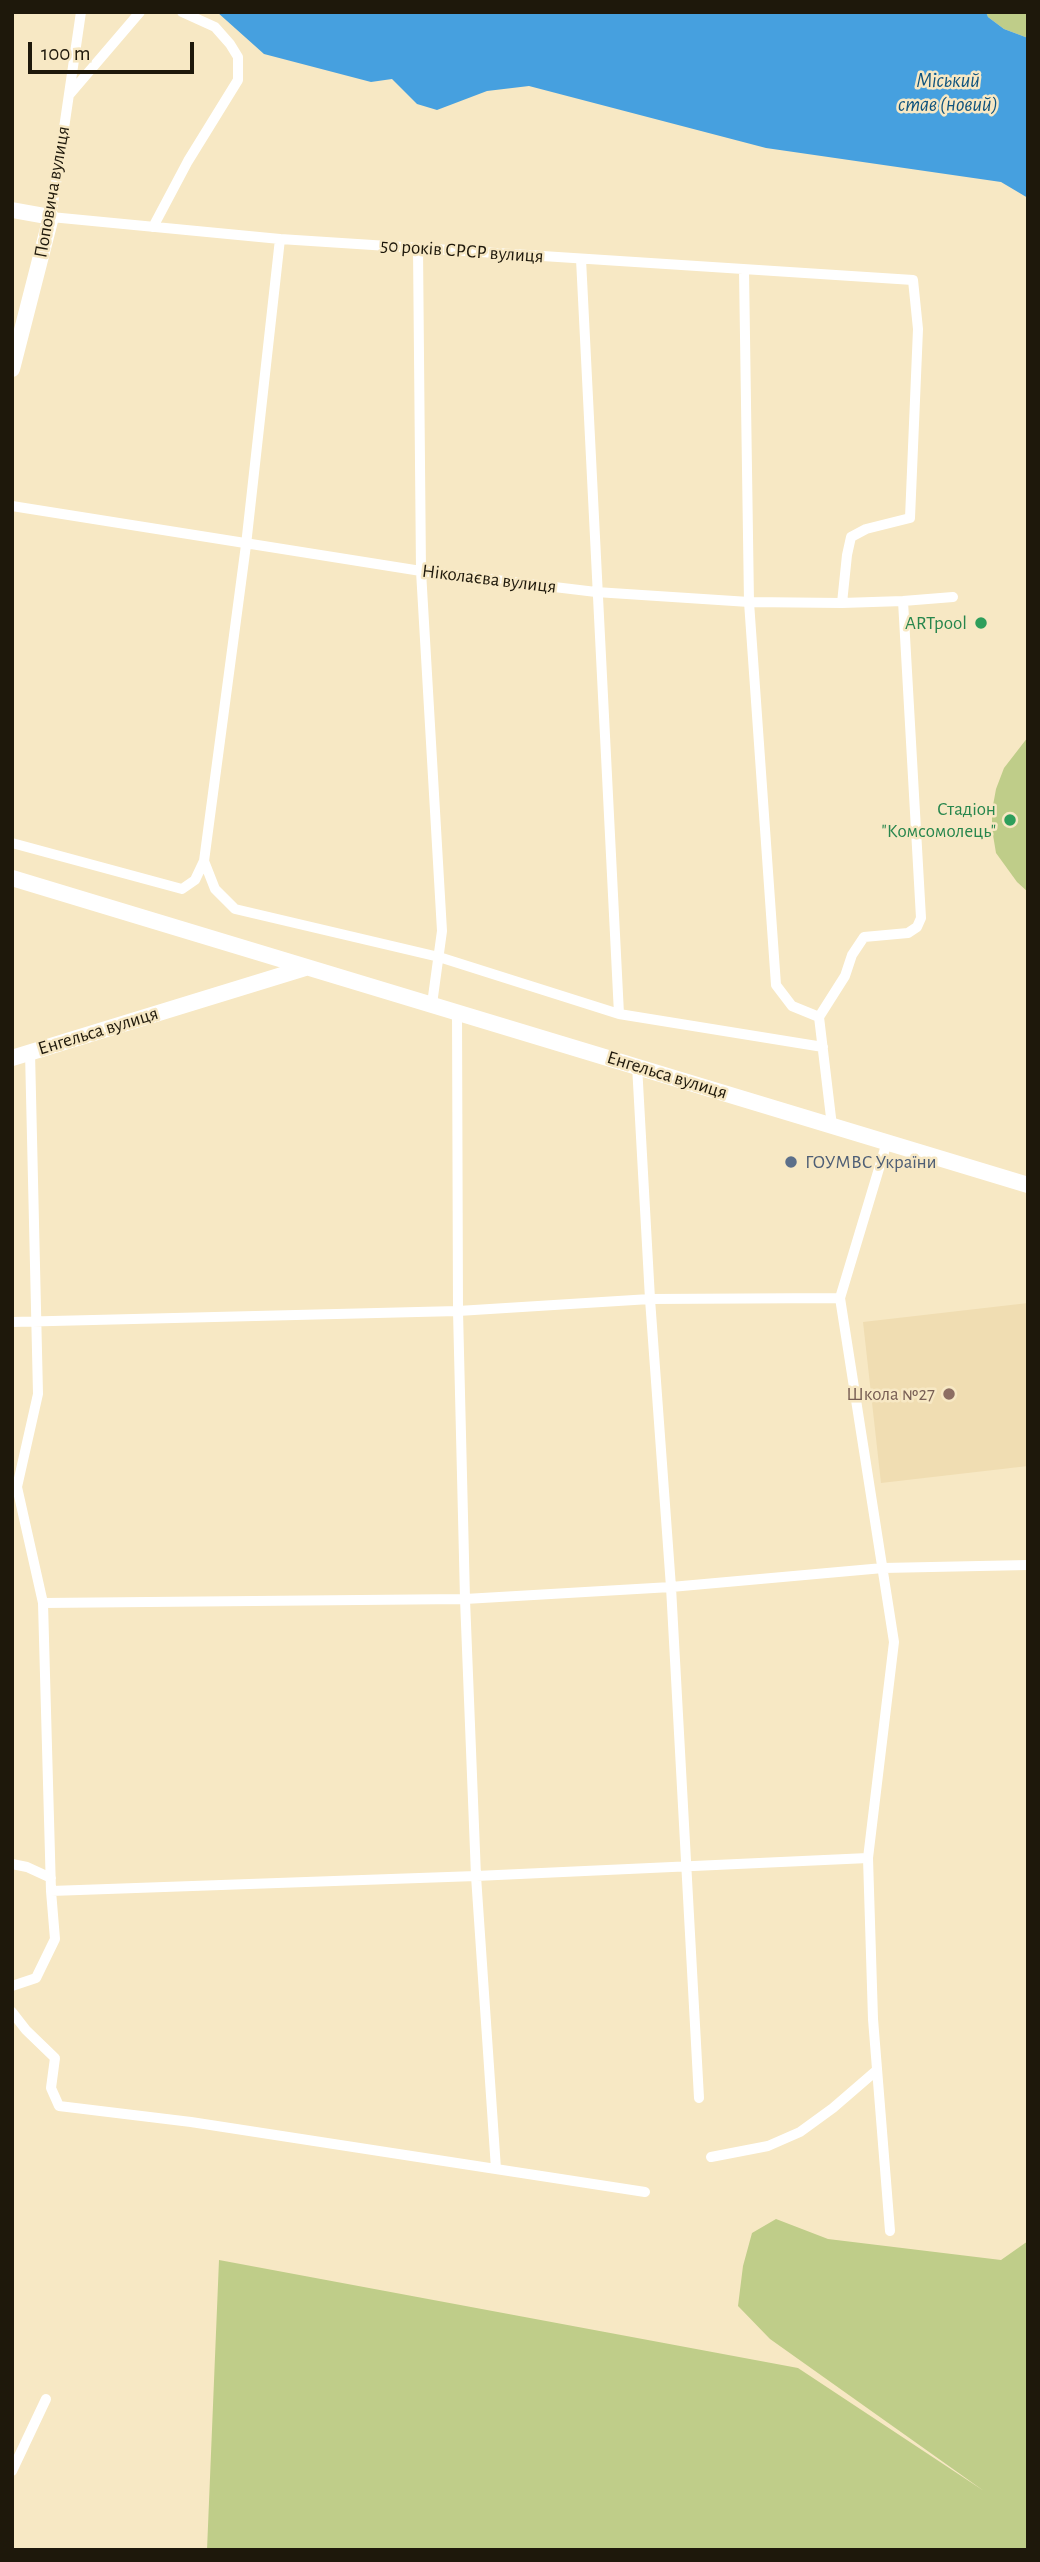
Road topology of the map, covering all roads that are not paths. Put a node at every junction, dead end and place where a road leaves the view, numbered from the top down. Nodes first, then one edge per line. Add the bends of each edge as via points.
1 (81, 12) edge
2 (140, 12) edge
3 (182, 12) edge
4 (69, 96) junction
5 (12, 210) edge
6 (51, 216) junction
7 (153, 227) junction
8 (279, 239) junction
9 (418, 248) junction
10 (581, 259) junction
11 (744, 270) junction
12 (12, 369) edge
13 (12, 506) edge
14 (246, 545) junction
15 (421, 571) junction
16 (596, 592) junction
17 (953, 597) dead end
18 (903, 601) junction
19 (749, 602) junction
20 (842, 603) junction
21 (12, 843) edge
22 (204, 861) junction
23 (12, 878) edge
24 (439, 957) junction
25 (305, 968) junction
26 (432, 1004) junction
27 (457, 1012) junction
28 (619, 1014) junction
29 (819, 1017) junction
30 (823, 1047) junction
31 (30, 1052) junction
32 (12, 1058) edge
33 (637, 1066) junction
34 (832, 1126) junction
35 (887, 1142) junction
36 (1028, 1185) edge
37 (840, 1298) junction
38 (650, 1299) junction
39 (458, 1311) junction
40 (12, 1322) edge
41 (37, 1322) junction
42 (15, 1486) edge
43 (1028, 1565) edge
44 (883, 1568) junction
45 (671, 1587) junction
46 (465, 1599) junction
47 (43, 1603) junction
48 (869, 1858) junction
49 (12, 1864) edge
50 (685, 1868) junction
51 (476, 1876) junction
52 (51, 1878) junction
53 (51, 1891) junction
54 (12, 1986) edge
55 (12, 2012) edge
56 (877, 2070) junction
57 (699, 2098) dead end
58 (711, 2157) dead end
59 (496, 2169) junction
60 (645, 2192) dead end
61 (890, 2231) dead end
62 (46, 2399) dead end
63 (12, 2471) edge

1 - 4 street, Поповича вулиця
2 - 4 street
3 - 7 street via 215,27 230,44 238,57 238,80
4 - 6 street, Поповича вулиця
5 - 6 street, 50 років СРСР вулиця
6 - 7 street, 50 років СРСР вулиця
6 - 12 street, Поповича вулиця
7 - 8 street, 50 років СРСР вулиця
8 - 9 street, 50 років СРСР вулиця
8 - 14 street
9 - 10 street, 50 років СРСР вулиця
9 - 15 street
10 - 11 street, 50 років СРСР вулиця
10 - 16 street
11 - 19 street
11 - 20 street, 50 років СРСР вулиця via 913,279 918,329 910,518 851,537
13 - 14 street, Ніколаєва вулиця
14 - 15 street, Ніколаєва вулиця
14 - 22 street
15 - 16 street, Ніколаєва вулиця
15 - 24 street via 442,931
16 - 19 street, Ніколаєва вулиця
16 - 28 street
17 - 18 street, Ніколаєва вулиця
18 - 20 street, Ніколаєва вулиця
18 - 29 street via 920,918 908,933 864,937
19 - 20 street, Ніколаєва вулиця
19 - 29 street via 776,985 792,1006
21 - 22 street via 183,889 195,880
22 - 24 street via 215,889 235,909
23 - 25 street, Енгельса вулиця
24 - 26 street
24 - 28 street
25 - 26 street, Енгельса вулиця
25 - 31 street, Енгельса вулиця
26 - 27 street, Енгельса вулиця
27 - 33 street, Енгельса вулиця
27 - 39 street
28 - 30 street
29 - 30 street
30 - 34 street
31 - 32 street, Енгельса вулиця
31 - 41 street
33 - 34 street, Енгельса вулиця
33 - 38 street
34 - 35 street, Енгельса вулиця
35 - 36 street, Енгельса вулиця
35 - 37 street
37 - 38 street
37 - 44 street
38 - 39 street
38 - 45 street
39 - 41 street
39 - 46 street
40 - 41 street
41 - 42 street via 38,1394
42 - 47 street
43 - 44 street
44 - 45 street
44 - 48 street via 894,1642
45 - 46 street
45 - 50 street
46 - 47 street
46 - 51 street
47 - 52 street
48 - 50 street
48 - 56 street
49 - 52 street
50 - 51 street
50 - 57 street
51 - 53 street
51 - 59 street
52 - 53 street
53 - 54 street via 55,1938 36,1978
55 - 59 street via 55,2058 51,2088 59,2106
56 - 58 street via 800,2132 768,2146
56 - 61 street
59 - 60 street
62 - 63 street

